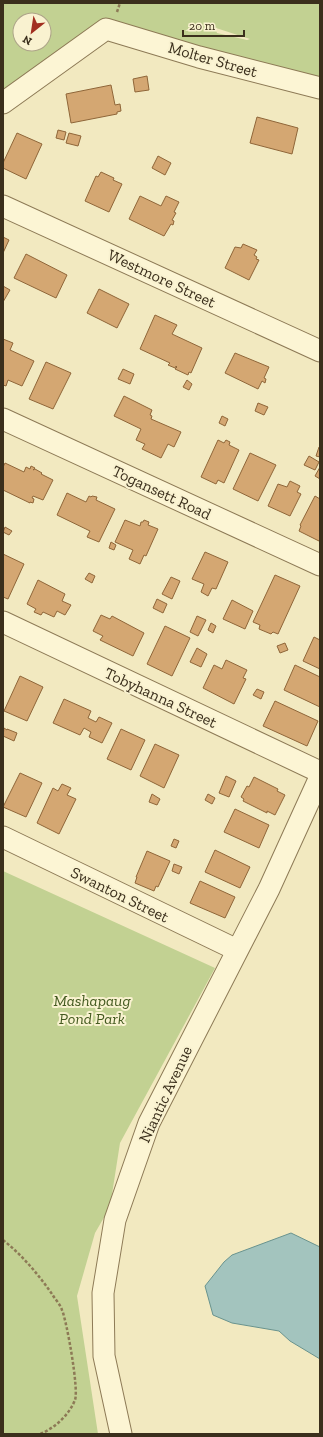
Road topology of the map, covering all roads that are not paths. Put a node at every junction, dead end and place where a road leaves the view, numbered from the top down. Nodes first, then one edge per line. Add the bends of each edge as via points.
1 (320, 88) edge
2 (3, 103) edge
3 (3, 206) edge
4 (320, 352) edge
5 (3, 419) edge
6 (320, 565) edge
7 (3, 622) edge
8 (320, 772) edge
9 (320, 777) edge
10 (314, 809) edge
11 (3, 837) edge
12 (237, 950) junction
13 (121, 1434) edge

1 - 2 street, Molter Street via 199,57 106,29
3 - 4 street, Westmore Street
5 - 6 street, Togansett Road
7 - 8 street, Tobyhanna Street
9 - 10 street, Niantic Avenue
10 - 12 street, Niantic Avenue via 268,889
11 - 12 street, Swanton Street
12 - 13 street, Niantic Avenue via 149,1123 115,1220 103,1293 104,1356

